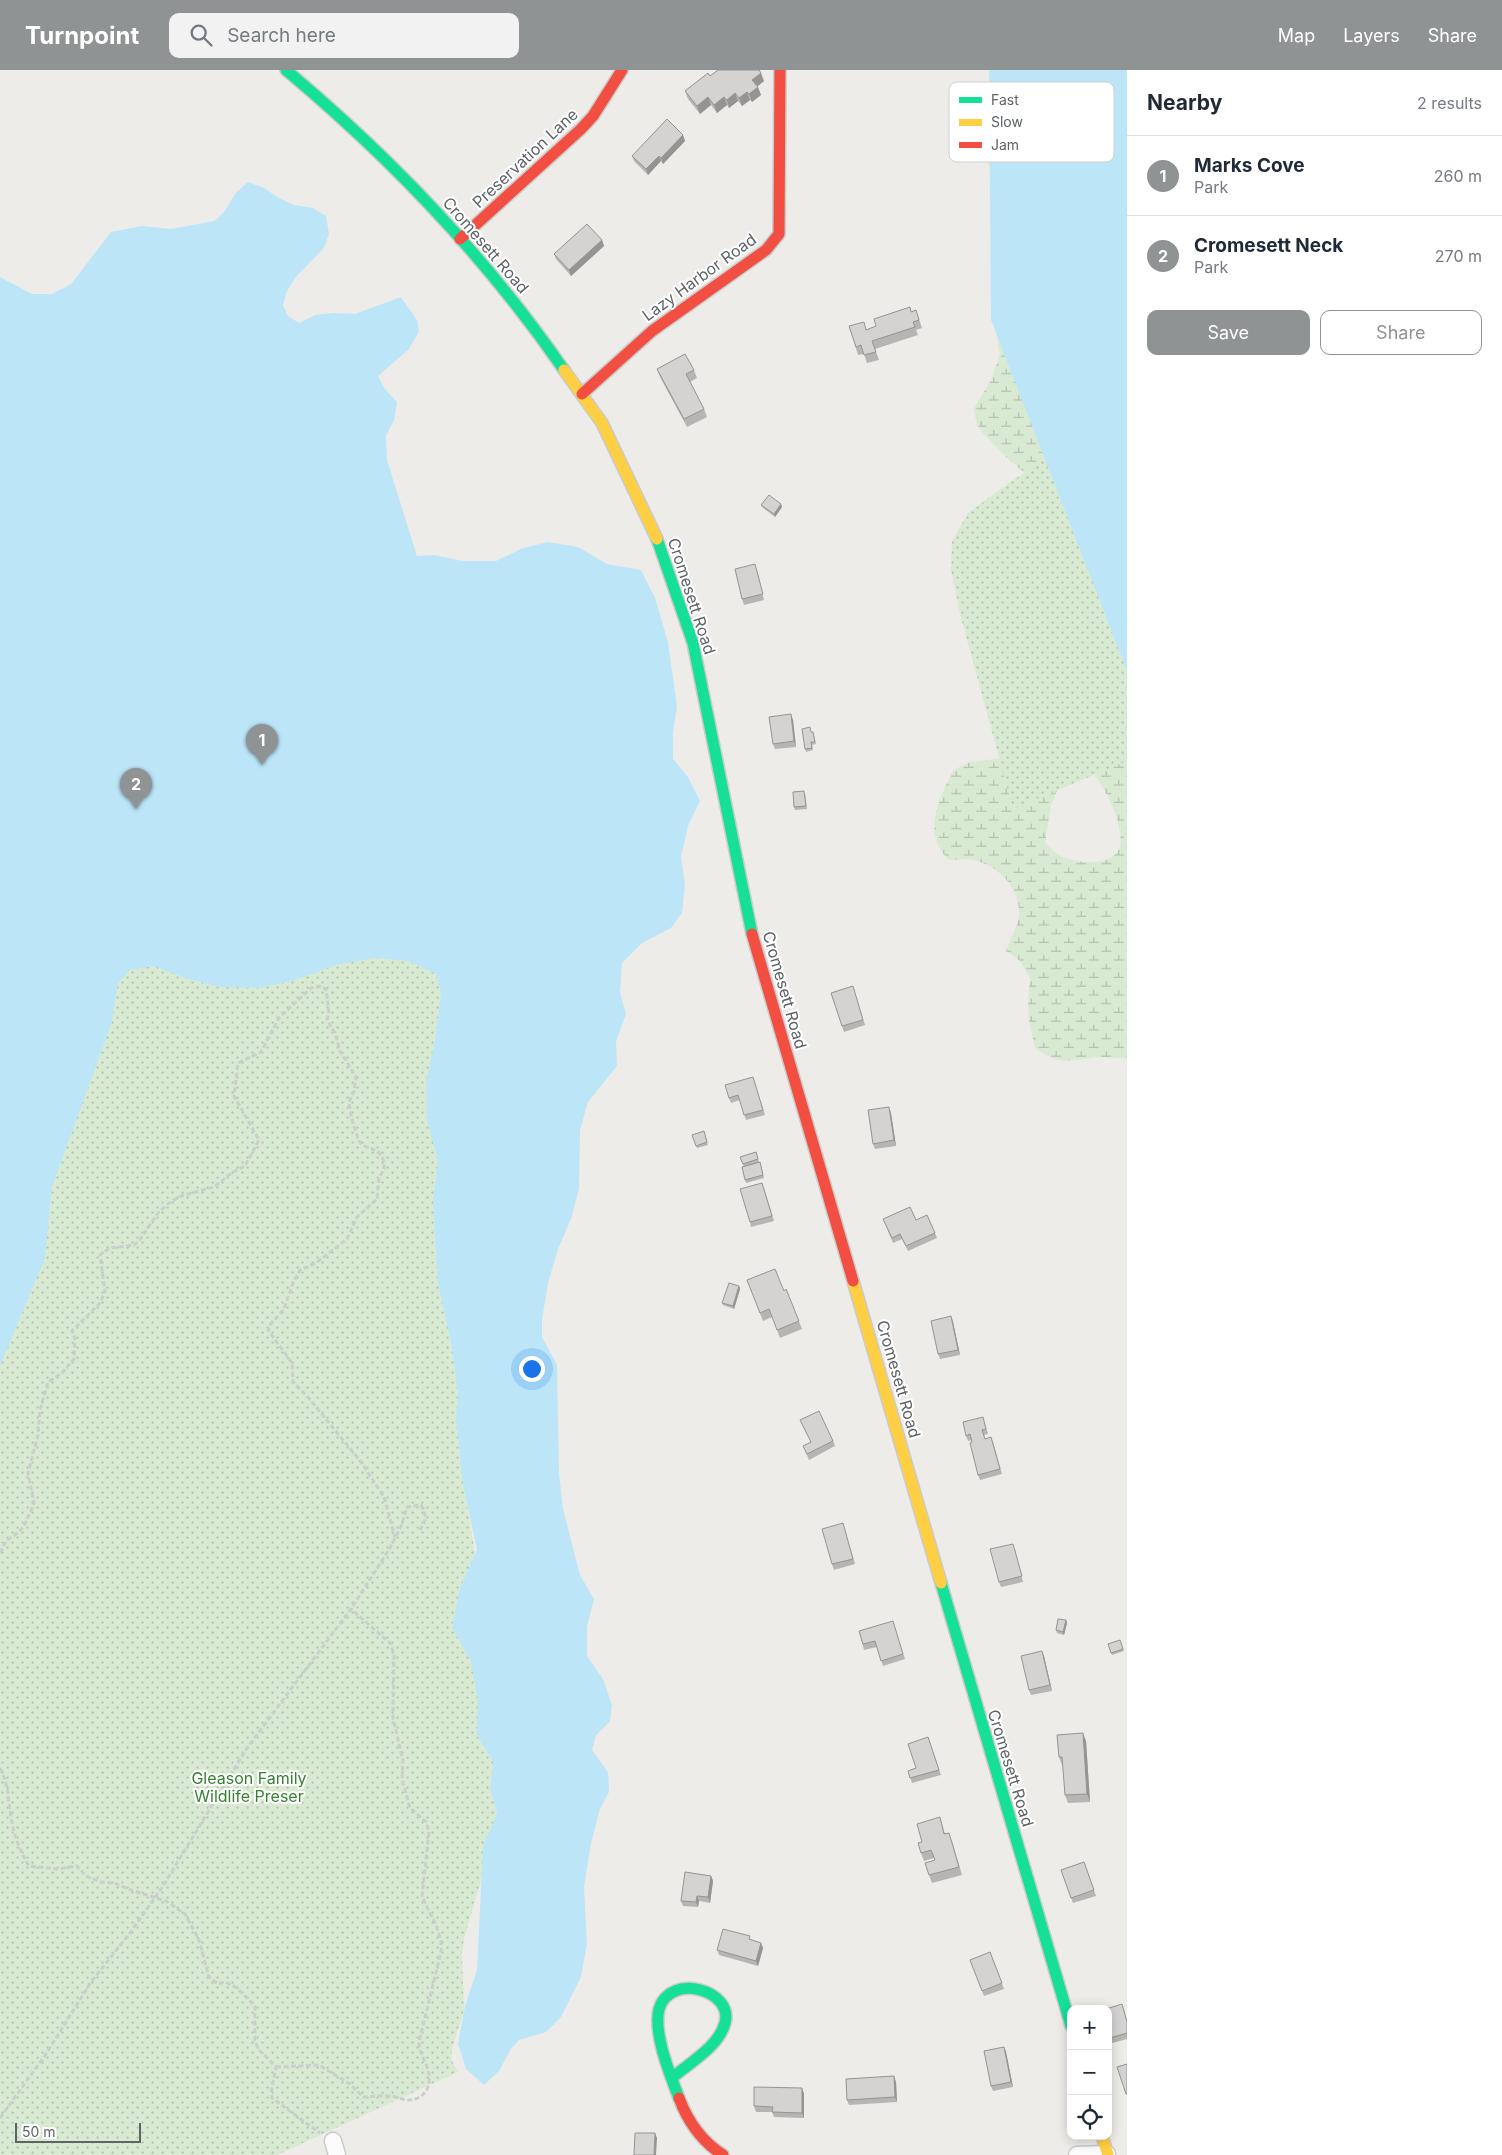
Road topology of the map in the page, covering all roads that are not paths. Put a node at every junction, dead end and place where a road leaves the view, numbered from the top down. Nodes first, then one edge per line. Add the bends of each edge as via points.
1 (286, 70) edge
2 (622, 70) edge
3 (780, 70) edge
4 (460, 239) junction
5 (582, 394) junction
6 (1067, 2013) edge
7 (673, 2077) junction
8 (1103, 2140) edge
9 (723, 2155) edge
10 (1077, 2155) edge
11 (1107, 2155) edge

1 - 4 street, Cromesett Road via 331,108 440,214
2 - 4 street, Preservation Lane via 581,129
3 - 5 street, Lazy Harbor Road via 778,234 766,250 652,331
4 - 5 street, Cromesett Road via 538,332
5 - 6 street, Cromesett Road via 602,423 653,529 693,643 751,931
7 - 7 street via 658,2030 659,2009 674,1991 686,1987 708,1990 723,2008 726,2019 724,2031
7 - 9 street via 683,2109 696,2132 706,2144
8 - 11 street
10 - 11 street

